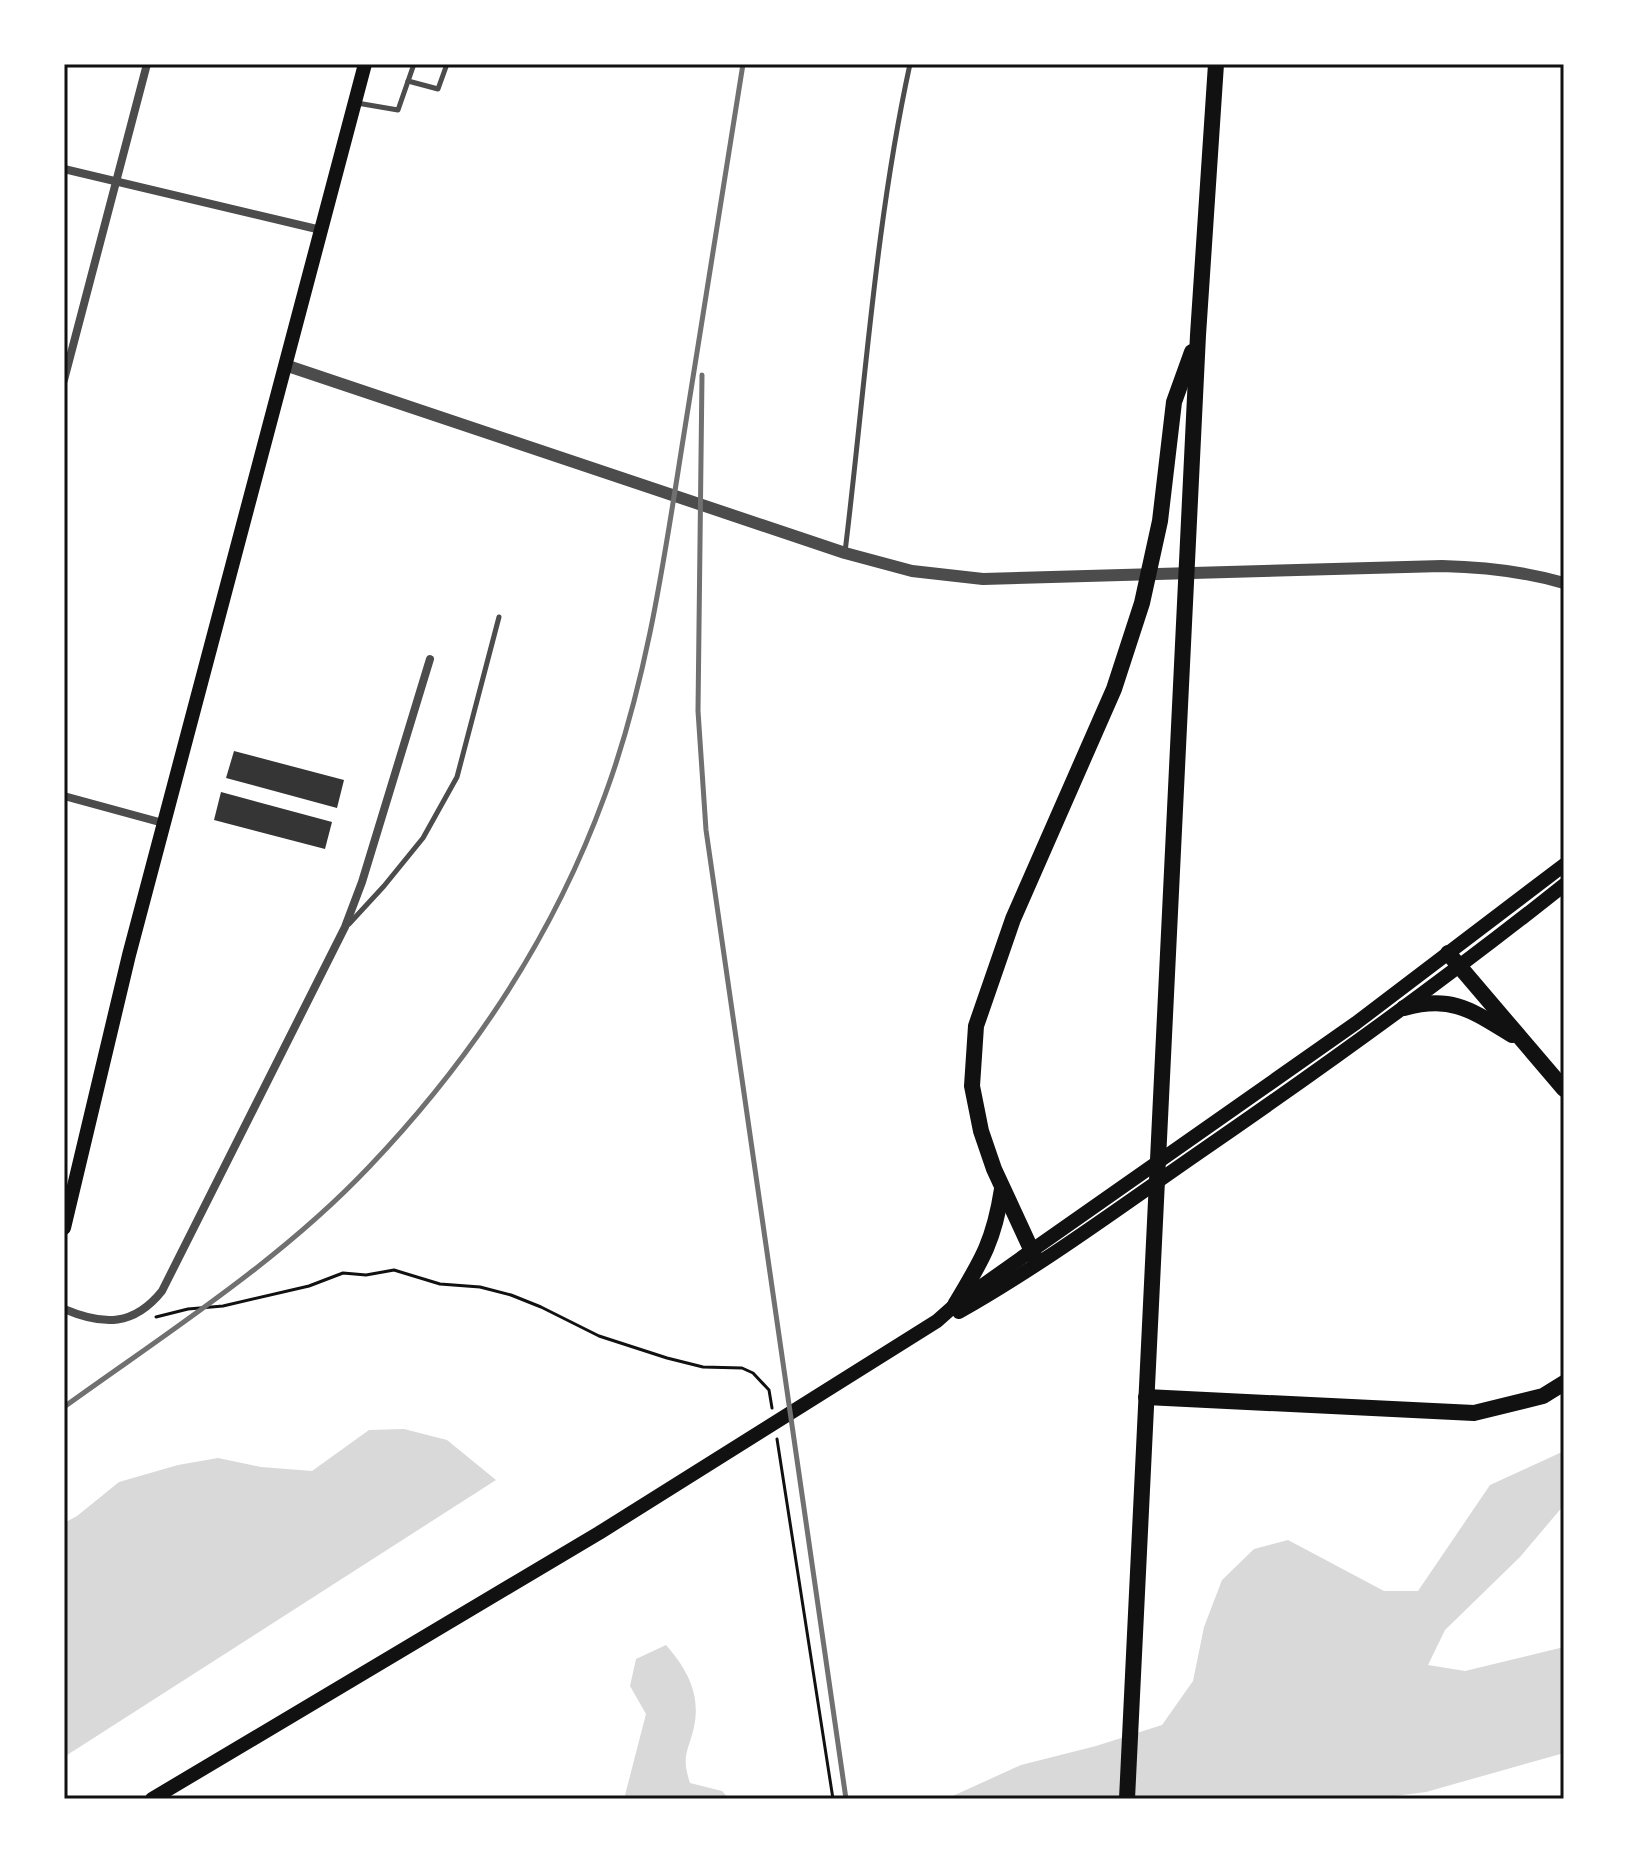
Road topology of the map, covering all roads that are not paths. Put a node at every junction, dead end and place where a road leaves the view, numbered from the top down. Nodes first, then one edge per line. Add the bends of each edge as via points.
1 (147, 64) edge
2 (365, 64) edge
3 (414, 64) edge
4 (447, 64) edge
5 (910, 64) edge
6 (1216, 64) edge
7 (408, 81) junction
8 (355, 102) junction
9 (64, 169) edge
10 (116, 182) junction
11 (321, 230) junction
12 (1198, 335) junction
13 (285, 365) junction
14 (64, 380) edge
15 (845, 553) junction
16 (1564, 583) edge
17 (499, 617) dead end
18 (430, 659) dead end
19 (64, 796) edge
20 (163, 823) junction
21 (1564, 865) edge
22 (1564, 885) edge
23 (345, 927) junction
24 (1448, 953) junction
25 (1460, 967) junction
26 (1404, 1008) junction
27 (1526, 1045) junction
28 (1564, 1089) edge
29 (1002, 1187) junction
30 (64, 1228) edge
31 (1034, 1256) junction
32 (955, 1305) junction
33 (64, 1309) edge
34 (937, 1321) junction
35 (1564, 1383) edge
36 (1146, 1397) junction
37 (152, 1799) edge
38 (1127, 1799) edge

1 - 10 street
2 - 8 main road
3 - 7 lane
4 - 7 lane via 438,89
5 - 15 lane via 874,278
6 - 12 main road
7 - 8 lane via 396,111
8 - 11 main road
9 - 10 street
10 - 11 street
10 - 14 street
11 - 13 main road
12 - 29 main road via 1174,402 1160,521 1142,603 1114,689 1013,919 976,1026 972,1086 981,1131
12 - 36 main road
13 - 15 street
13 - 20 main road
15 - 16 street via 942,576 983,579 1482,567
17 - 23 lane via 457,777 423,838
18 - 23 street
19 - 20 street
20 - 30 main road
21 - 24 main road
22 - 25 main road
23 - 33 street via 162,1291 150,1305 122,1320
24 - 25 main road
24 - 31 main road via 1085,1212
25 - 26 main road
25 - 27 main road
26 - 27 main road via 1451,1004
26 - 31 main road via 1095,1225
27 - 28 main road
29 - 31 main road
29 - 32 main road via 987,1252
31 - 32 main road
31 - 34 main road via 986,1297
32 - 34 main road
34 - 37 main road via 599,1533
35 - 36 main road via 1543,1396 1474,1413
36 - 38 main road

